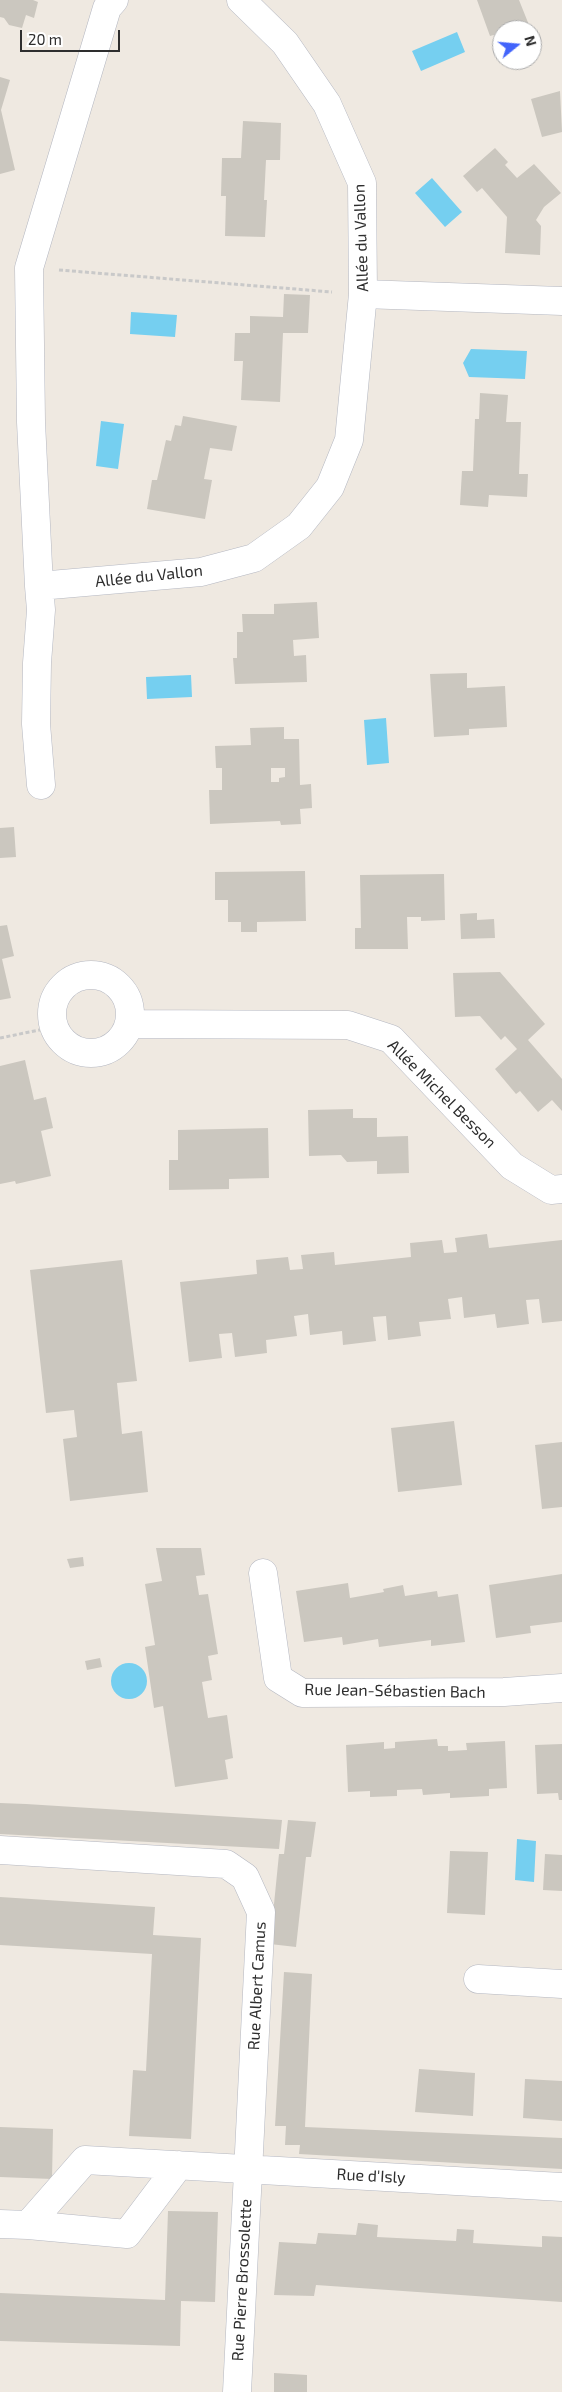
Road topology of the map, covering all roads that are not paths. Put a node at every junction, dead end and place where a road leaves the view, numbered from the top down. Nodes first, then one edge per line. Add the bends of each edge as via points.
1 (114, 0) edge
2 (241, 0) edge
3 (363, 294) junction
4 (562, 301) edge
5 (39, 586) junction
6 (41, 785) dead end
7 (130, 1024) junction
8 (562, 1189) edge
9 (263, 1573) dead end
10 (562, 1688) edge
11 (0, 1850) edge
12 (478, 1979) dead end
13 (562, 1984) edge
14 (179, 2165) junction
15 (247, 2168) junction
16 (562, 2187) edge
17 (0, 2224) edge
18 (28, 2225) junction
19 (237, 2392) edge

1 - 5 street via 107,8 29,268 30,422
2 - 3 street, Allée du Vallon via 285,43 327,104 362,183
3 - 4 street
3 - 5 street, Allée du Vallon via 349,440 330,487 299,526 254,558 201,572
5 - 6 street via 41,610 36,724
7 - 7 street via 116,1045 105,1052 80,1052 69,1047 54,1027 54,1000 61,988 72,980 84,975 98,975 121,988 128,1000
7 - 8 street, Allée Michel Besson via 348,1025 392,1039 512,1166 551,1190
9 - 10 street, Rue Jean-Sébastien Bach via 278,1678 302,1693 504,1692
11 - 15 street, Rue Albert Camus via 226,1864 245,1877 261,1912
12 - 13 street
14 - 15 street, Rue d'Isly
14 - 18 street, Rue d'Isly via 85,2160
14 - 18 street via 127,2234
15 - 16 street, Rue d'Isly
15 - 19 street, Rue Pierre Brossolette
17 - 18 street

